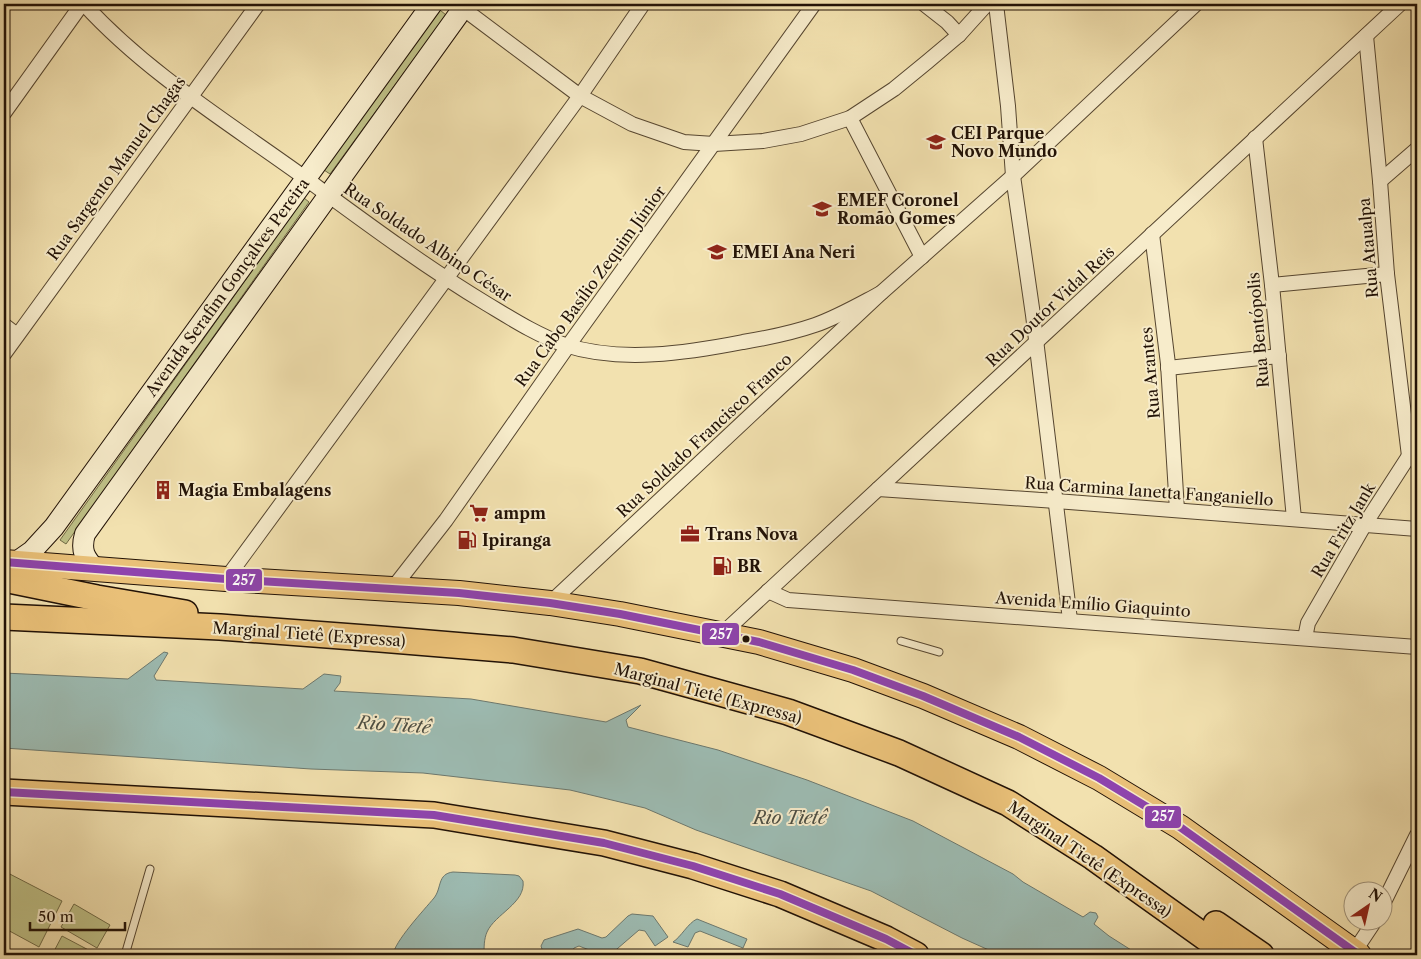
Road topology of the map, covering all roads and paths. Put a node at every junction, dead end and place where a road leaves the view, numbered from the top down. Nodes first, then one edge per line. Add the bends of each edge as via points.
1 (83, 4) edge
2 (258, 4) edge
3 (432, 4) edge
4 (643, 4) edge
5 (814, 4) edge
6 (924, 4) edge
7 (987, 4) edge
8 (996, 4) edge
9 (1196, 4) edge
10 (1400, 4) edge
11 (462, 5) edge
12 (959, 35) junction
13 (1366, 36) junction
14 (190, 96) junction
15 (580, 96) junction
16 (4, 112) edge
17 (850, 118) junction
18 (1255, 138) junction
19 (714, 144) junction
20 (1417, 149) edge
21 (1012, 176) junction
22 (305, 178) junction
23 (1380, 181) junction
24 (327, 195) junction
25 (1152, 234) junction
26 (922, 257) junction
27 (1387, 274) junction
28 (445, 278) junction
29 (1272, 286) junction
30 (881, 293) junction
31 (4, 325) edge
32 (17, 335) junction
33 (1036, 343) junction
34 (568, 346) junction
35 (4, 354) edge
36 (1279, 356) junction
37 (1168, 368) junction
38 (1417, 443) edge
39 (1409, 456) junction
40 (878, 489) junction
41 (1056, 501) junction
42 (1177, 510) junction
43 (1294, 519) junction
44 (1365, 524) junction
45 (1417, 529) edge
46 (8, 568) edge
47 (96, 570) junction
48 (226, 579) junction
49 (393, 588) junction
50 (768, 591) junction
51 (550, 603) junction
52 (4, 617) edge
53 (1070, 620) junction
54 (220, 627) junction
55 (722, 634) junction
56 (1305, 638) junction
57 (901, 641) dead end
58 (1417, 647) edge
59 (939, 652) dead end
60 (4, 792) edge
61 (1417, 835) edge
62 (1093, 857) junction
63 (150, 869) dead end
64 (1394, 882) edge
65 (1366, 932) edge
66 (1350, 954) edge
67 (125, 955) edge
68 (916, 955) edge
69 (1230, 955) edge
70 (1261, 955) edge

1 - 14 street, Rua Soldado Albino César via 135,53
1 - 16 street
2 - 14 street, Rua Sargento Manuel Chagas
3 - 22 main road, Avenida Serafim Gonçalves Pereira
4 - 15 street
5 - 19 street, Rua Cabo Basílio Zequim Júnior
6 - 12 street
7 - 12 street
8 - 21 street via 1008,106
9 - 21 street
10 - 13 street, Rua Doutor Vidal Reis
11 - 15 street
11 - 24 main road, Avenida Serafim Gonçalves Pereira
12 - 17 street via 894,89
13 - 18 street, Rua Doutor Vidal Reis
13 - 23 street, Rua Ataualpa
14 - 22 street, Rua Soldado Albino César
14 - 32 street, Rua Sargento Manuel Chagas
15 - 19 street via 632,124 684,142
15 - 28 street
17 - 19 street via 801,134 763,141
17 - 26 street
18 - 25 street, Rua Doutor Vidal Reis
18 - 29 street, Rua Bentópolis
19 - 34 street, Rua Cabo Basílio Zequim Júnior
20 - 23 street
21 - 26 street
21 - 33 street
22 - 24 street, Rua Soldado Albino César
22 - 46 main road, Avenida Serafim Gonçalves Pereira via 54,527 32,551
23 - 27 street, Rua Ataualpa
24 - 28 street, Rua Soldado Albino César
24 - 47 main road, Avenida Serafim Gonçalves Pereira via 85,534 82,552
25 - 33 street, Rua Doutor Vidal Reis
25 - 37 street, Rua Arantes
26 - 30 street
27 - 29 street
27 - 39 street, Rua Ataualpa
28 - 34 street, Rua Soldado Albino César via 521,324
28 - 48 street
29 - 36 street, Rua Bentópolis
30 - 34 street, Rua Soldado Albino César via 816,325 704,349 644,355 613,354
30 - 51 street, Rua Soldado Francisco Franco
31 - 32 street
32 - 35 street, Rua Sargento Manuel Chagas
33 - 40 street, Rua Doutor Vidal Reis
33 - 41 street
34 - 49 street, Rua Cabo Basílio Zequim Júnior via 446,520
36 - 37 street
36 - 43 street, Rua Bentópolis
37 - 42 street, Rua Arantes
38 - 39 street, Rua Fritz Jank
39 - 44 street, Rua Fritz Jank
40 - 41 street, Rua Carmina Ianetta Fanganiello
40 - 50 street, Rua Doutor Vidal Reis
41 - 42 street, Rua Carmina Ianetta Fanganiello
41 - 53 street
42 - 43 street, Rua Carmina Ianetta Fanganiello
43 - 44 street, Rua Carmina Ianetta Fanganiello
44 - 45 street, Rua Carmina Ianetta Fanganiello
44 - 56 street, Rua Fritz Jank via 1308,623
46 - 47 highway
46 - 54 highway via 97,598 180,611
47 - 48 highway
48 - 49 highway
49 - 51 highway
50 - 53 street, Avenida Emílio Giaquinto via 788,600
50 - 55 street, Rua Doutor Vidal Reis
51 - 55 highway
52 - 54 highway, Marginal Tietê (Expressa)
53 - 56 street, Avenida Emílio Giaquinto
54 - 62 highway, Marginal Tietê (Expressa) via 513,650 640,671 788,712 899,754 1008,803
55 - 66 highway via 853,670 1019,737 1099,778 1172,822 1274,893 1311,932
56 - 58 street, Avenida Emílio Giaquinto
57 - 59 lane
60 - 68 highway via 434,815 604,843 693,866 780,894
61 - 64 street
62 - 69 highway, Marginal Tietê (Expressa)
62 - 70 highway via 1126,863
63 - 67 lane
65 - 66 street

